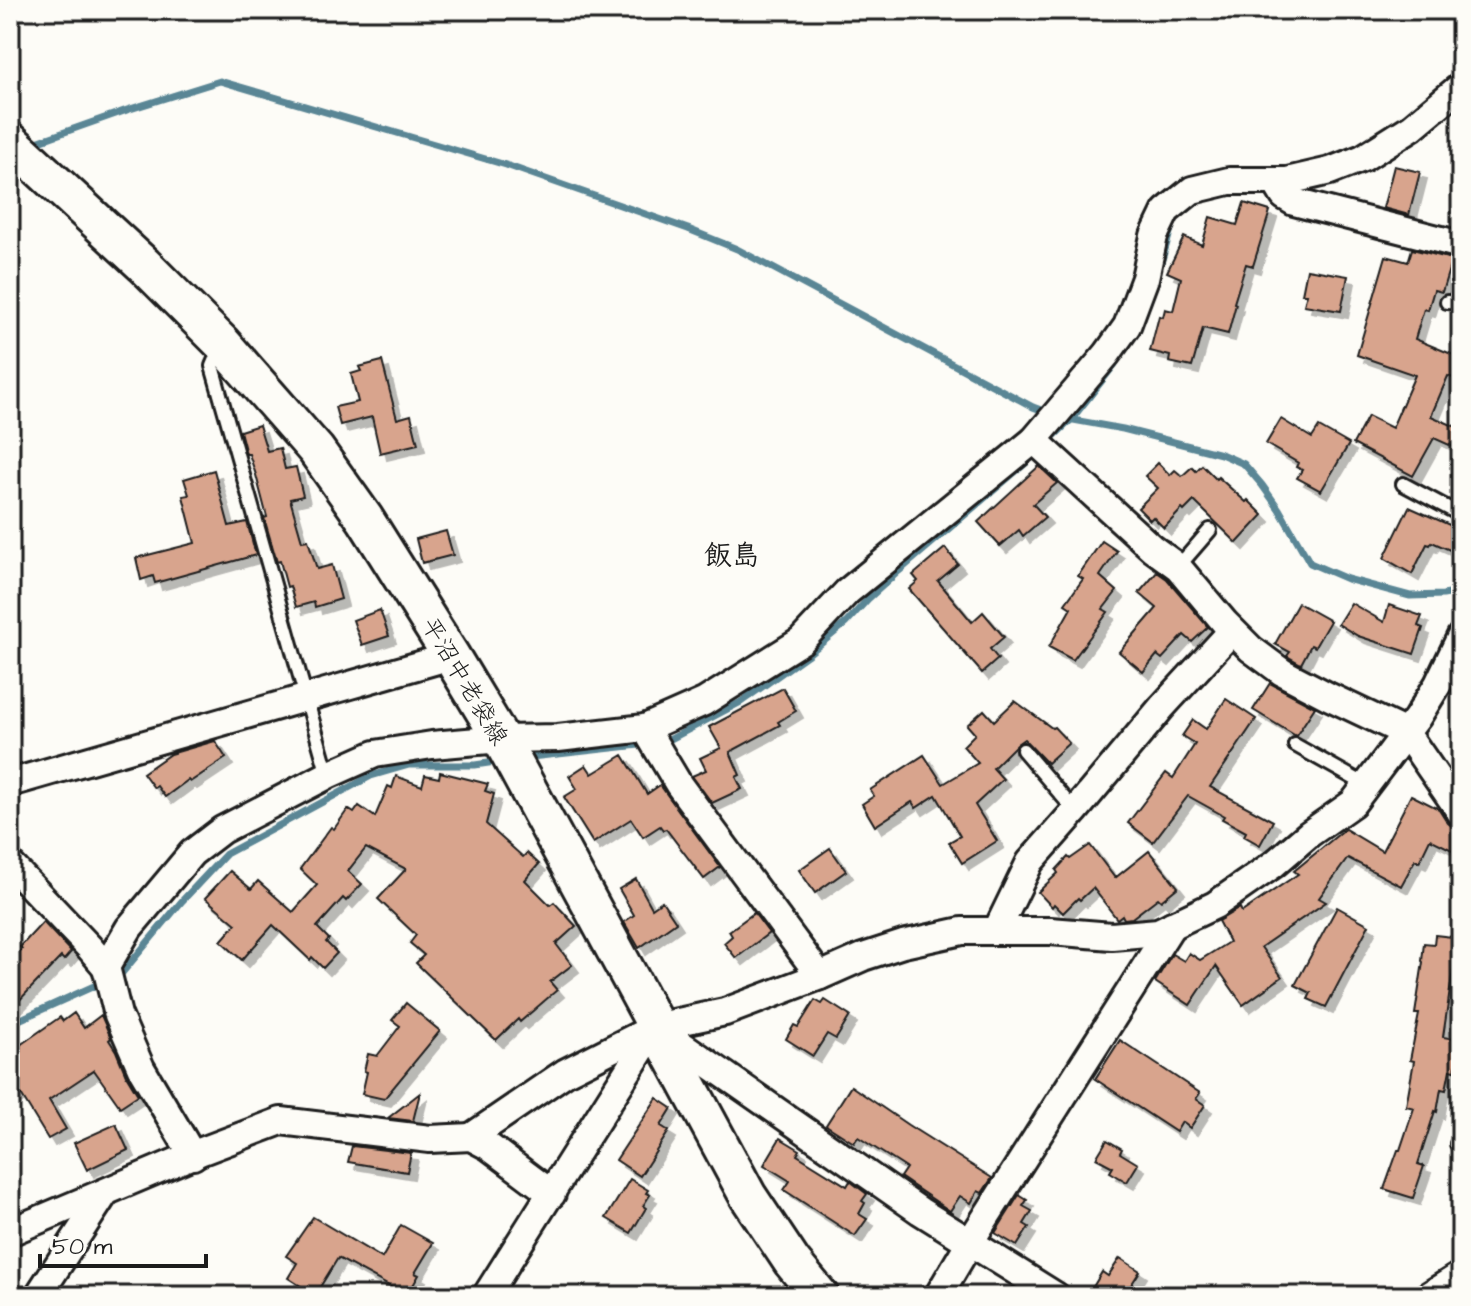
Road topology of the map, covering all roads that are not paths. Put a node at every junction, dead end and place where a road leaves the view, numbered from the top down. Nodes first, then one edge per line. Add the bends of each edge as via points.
1 (1461, 86) edge
2 (10, 141) edge
3 (1275, 181) junction
4 (1461, 245) edge
5 (1447, 302) dead end
6 (1461, 303) edge
7 (222, 343) junction
8 (1034, 440) junction
9 (1403, 484) dead end
10 (1461, 515) edge
11 (1210, 530) dead end
12 (1178, 567) junction
13 (1232, 631) junction
14 (1461, 636) edge
15 (451, 656) junction
16 (305, 697) junction
17 (645, 728) junction
18 (1406, 733) junction
19 (501, 739) junction
20 (1295, 745) dead end
21 (1023, 750) dead end
22 (328, 775) junction
23 (10, 783) edge
24 (1366, 785) junction
25 (1075, 811) junction
26 (1461, 813) edge
27 (10, 864) edge
28 (1172, 925) junction
29 (997, 930) junction
30 (106, 967) junction
31 (820, 976) junction
32 (655, 1027) junction
33 (471, 1137) junction
34 (193, 1156) junction
35 (105, 1193) junction
36 (552, 1194) junction
37 (10, 1232) edge
38 (970, 1242) junction
39 (1461, 1275) edge
40 (38, 1296) edge
41 (486, 1296) edge
42 (820, 1296) edge
43 (938, 1296) edge
44 (1056, 1296) edge
45 (1428, 1296) edge

1 - 3 street via 1412,127 1363,158 1330,171
2 - 7 main road, 平沼中老袋線
3 - 4 street via 1294,202
3 - 8 street via 1229,181 1192,190 1166,211 1127,326
5 - 6 lane
7 - 15 main road, 平沼中老袋線 via 316,450
7 - 16 lane via 212,366
8 - 12 street
8 - 17 street via 847,592 801,641 704,702
9 - 10 lane
11 - 12 lane
12 - 13 street
13 - 18 street via 1282,672
13 - 25 street
14 - 18 street
15 - 16 street
15 - 19 main road, 平沼中老袋線
16 - 22 lane
16 - 23 street
17 - 19 street
17 - 31 street via 679,785
18 - 24 street
18 - 26 street
19 - 22 street via 375,754
19 - 32 main road, 平沼中老袋線
20 - 24 lane
21 - 25 lane
22 - 30 street via 222,830 192,853 129,928
24 - 28 street via 1353,803 1274,864 1215,905
25 - 29 street via 1030,862
27 - 30 street
28 - 29 street via 1158,932 1112,936
28 - 38 street
29 - 31 street via 962,931 903,944
30 - 34 street via 118,1015 141,1068
31 - 32 street via 725,1012
32 - 33 street via 566,1072
32 - 36 street
32 - 38 street
32 - 42 main road, 平沼中老袋線 via 748,1196
33 - 34 street via 430,1139 281,1121
33 - 36 street
34 - 35 street
35 - 37 street
35 - 40 street
36 - 41 street
38 - 43 street
38 - 44 street
39 - 45 street

